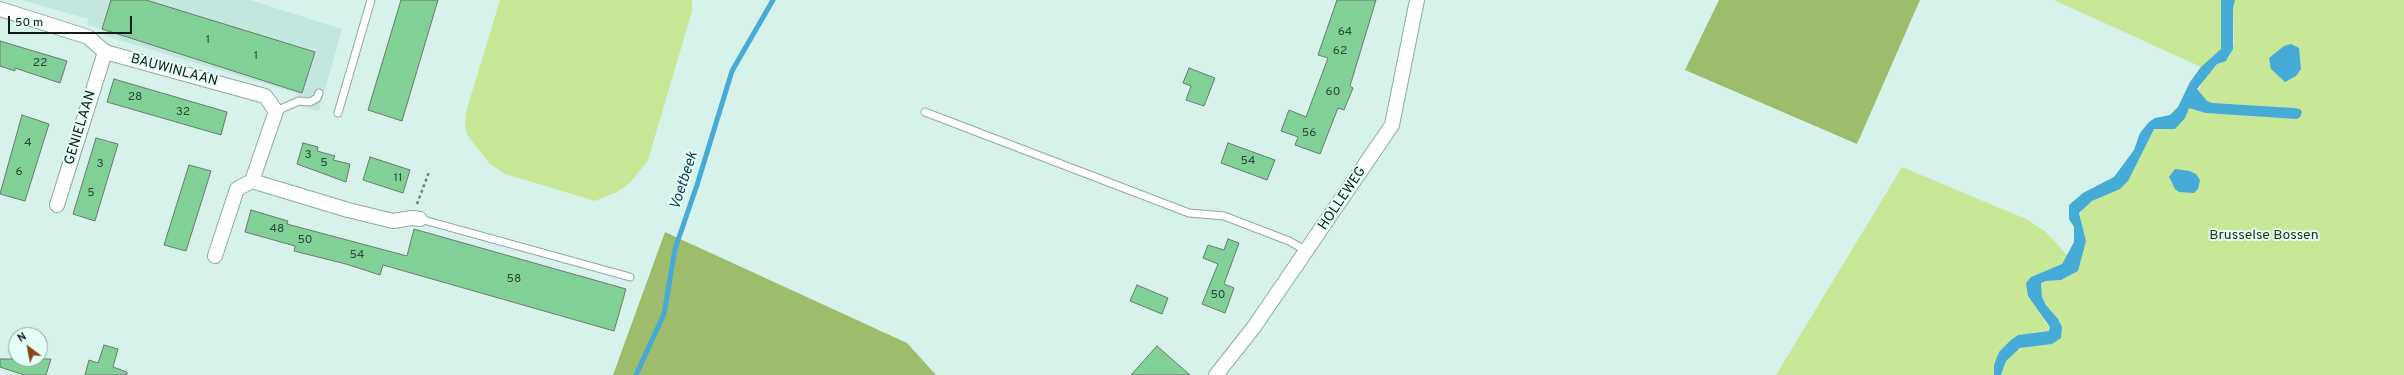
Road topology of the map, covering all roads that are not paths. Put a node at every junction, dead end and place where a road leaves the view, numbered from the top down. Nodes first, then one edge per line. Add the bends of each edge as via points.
1 (371, 0) edge
2 (1417, 0) edge
3 (0, 9) edge
4 (105, 52) junction
5 (319, 93) dead end
6 (276, 111) junction
7 (925, 112) dead end
8 (338, 113) dead end
9 (252, 181) junction
10 (57, 205) dead end
11 (416, 218) joint
12 (1307, 252) junction
13 (215, 256) dead end
14 (630, 277) dead end
15 (1216, 375) edge

1 - 8 lane
2 - 12 street, HOLLEWEG via 1392,125
3 - 4 street, BAUWINLAAN via 88,37
4 - 6 street, BAUWINLAAN via 265,96
4 - 10 street, GENIELAAN
5 - 6 lane via 317,98 310,102 299,101
6 - 9 street
7 - 12 lane via 1189,213 1224,216 1289,241
9 - 11 street via 393,221
9 - 13 street via 237,189
11 - 14 lane
12 - 15 street, HOLLEWEG

